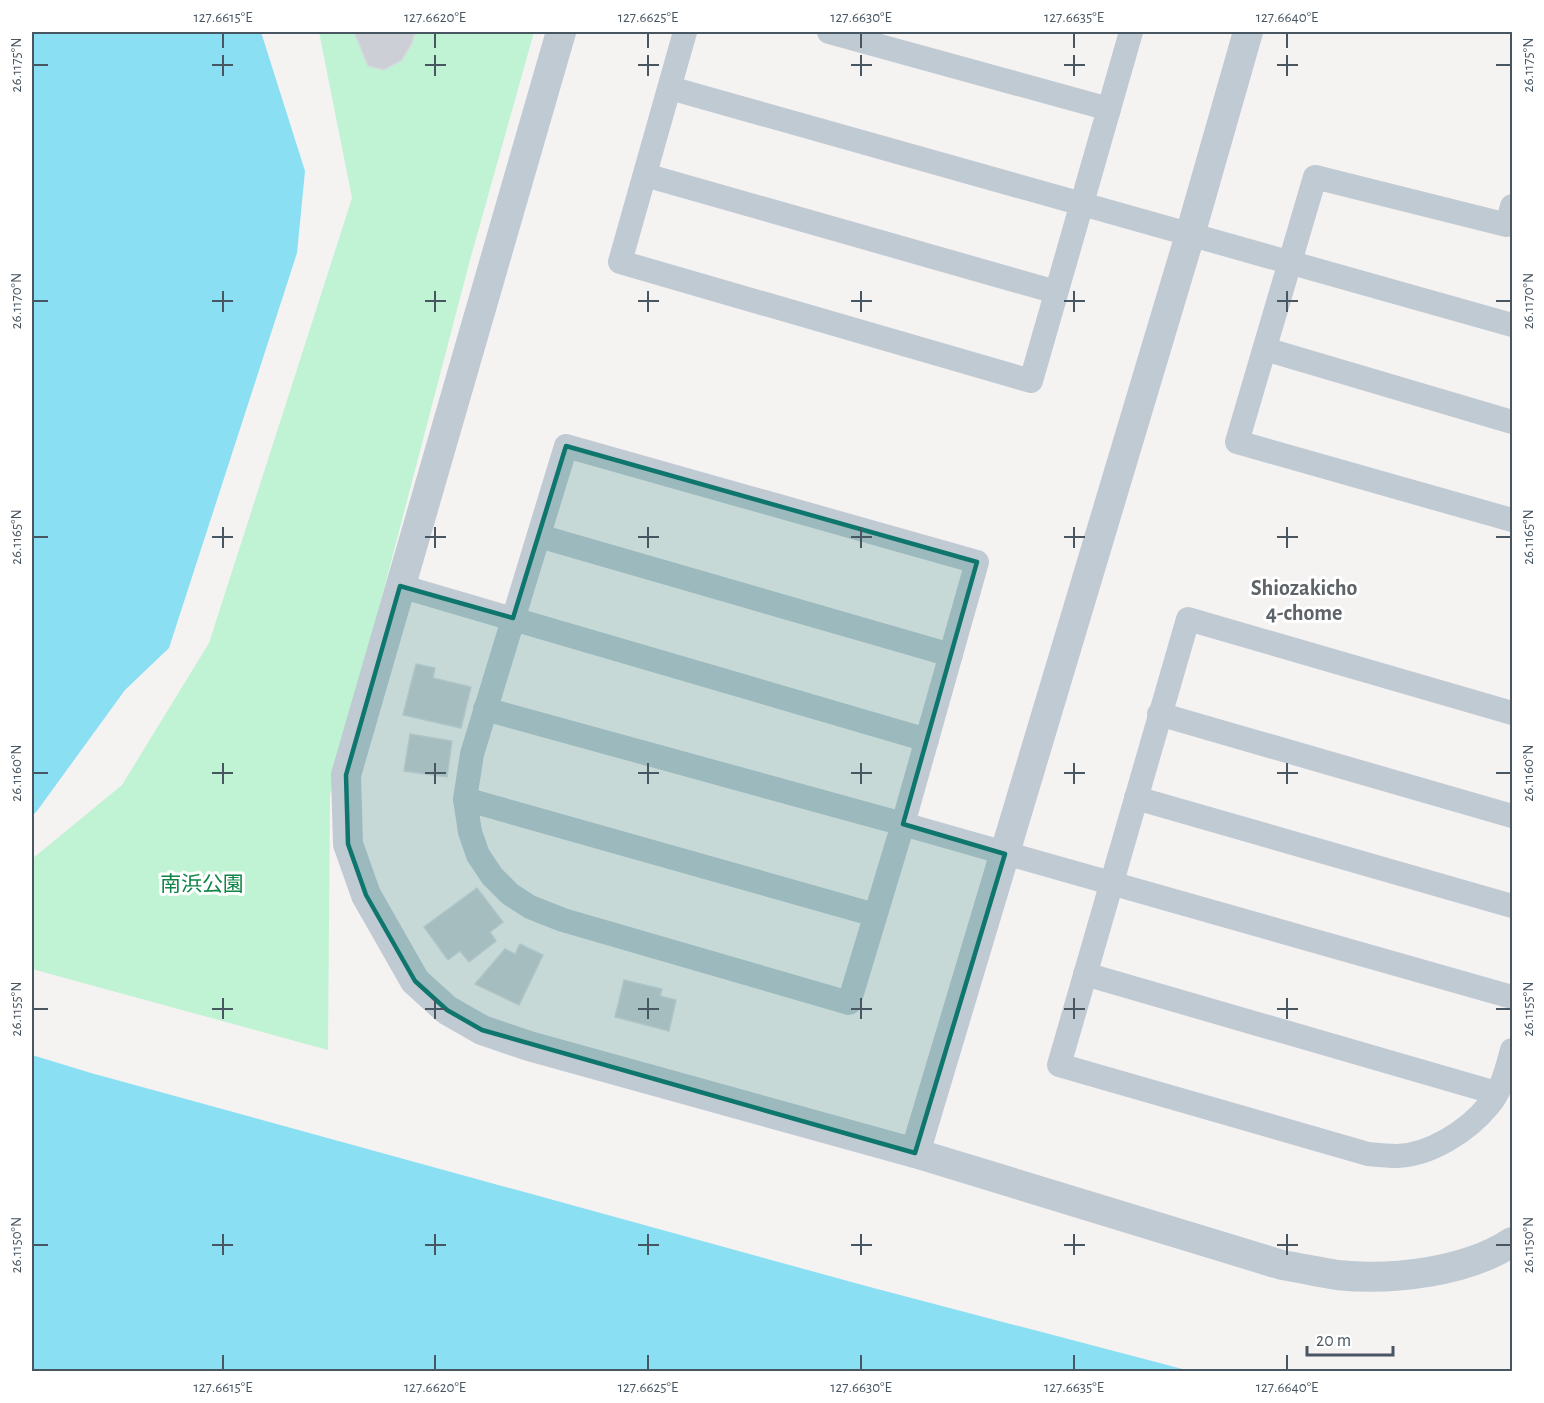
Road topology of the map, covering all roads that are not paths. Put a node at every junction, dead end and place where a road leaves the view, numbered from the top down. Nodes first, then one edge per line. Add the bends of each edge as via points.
1 (561, 32) edge
2 (685, 32) edge
3 (829, 32) edge
4 (1131, 32) edge
5 (1248, 32) edge
6 (670, 88) junction
7 (1109, 109) junction
8 (645, 175) junction
9 (1081, 203) junction
10 (1511, 219) edge
11 (1190, 235) junction
12 (1290, 263) junction
13 (1056, 292) junction
14 (1512, 326) edge
15 (1265, 349) junction
16 (1512, 422) edge
17 (1512, 520) edge
18 (538, 536) junction
19 (400, 586) junction
20 (513, 618) junction
21 (951, 655) junction
22 (485, 709) junction
23 (1512, 713) edge
24 (1159, 714) junction
25 (927, 740) junction
26 (1136, 798) junction
27 (465, 799) junction
28 (1512, 816) edge
29 (903, 824) junction
30 (1005, 854) junction
31 (1110, 884) junction
32 (1512, 906) edge
33 (875, 915) junction
34 (1085, 974) junction
35 (1512, 997) edge
36 (1512, 1050) edge
37 (1496, 1093) junction
38 (915, 1153) junction
39 (1512, 1242) edge

1 - 19 street
2 - 6 street
3 - 7 street
4 - 7 street
5 - 11 street
6 - 8 street
6 - 9 street
7 - 9 street
8 - 13 street
8 - 13 street via 620,262 1031,381
9 - 11 street
9 - 13 street
10 - 12 street via 1315,177
11 - 12 street
11 - 30 street
12 - 14 street
12 - 15 street
15 - 16 street
15 - 17 street via 1237,442
18 - 20 street
18 - 21 street
18 - 21 street via 566,446 977,562
19 - 20 street
19 - 38 street via 346,775 348,844 366,895 416,981 447,1010 482,1030
20 - 22 street
20 - 25 street
21 - 25 street
22 - 27 street
22 - 29 street
23 - 24 street via 1188,619
24 - 26 street
24 - 28 street
25 - 29 street
26 - 31 street
26 - 32 street
27 - 33 street
27 - 33 street via 478,855 510,894 563,920 699,961 849,1003
29 - 30 street
29 - 33 street
30 - 31 street
30 - 38 street
31 - 34 street
31 - 35 street
34 - 37 street
34 - 37 street via 1059,1065 1368,1154 1399,1156 1429,1149 1451,1138 1490,1104
36 - 37 street
38 - 39 street via 1282,1265 1339,1275 1394,1275 1448,1269 1495,1253

